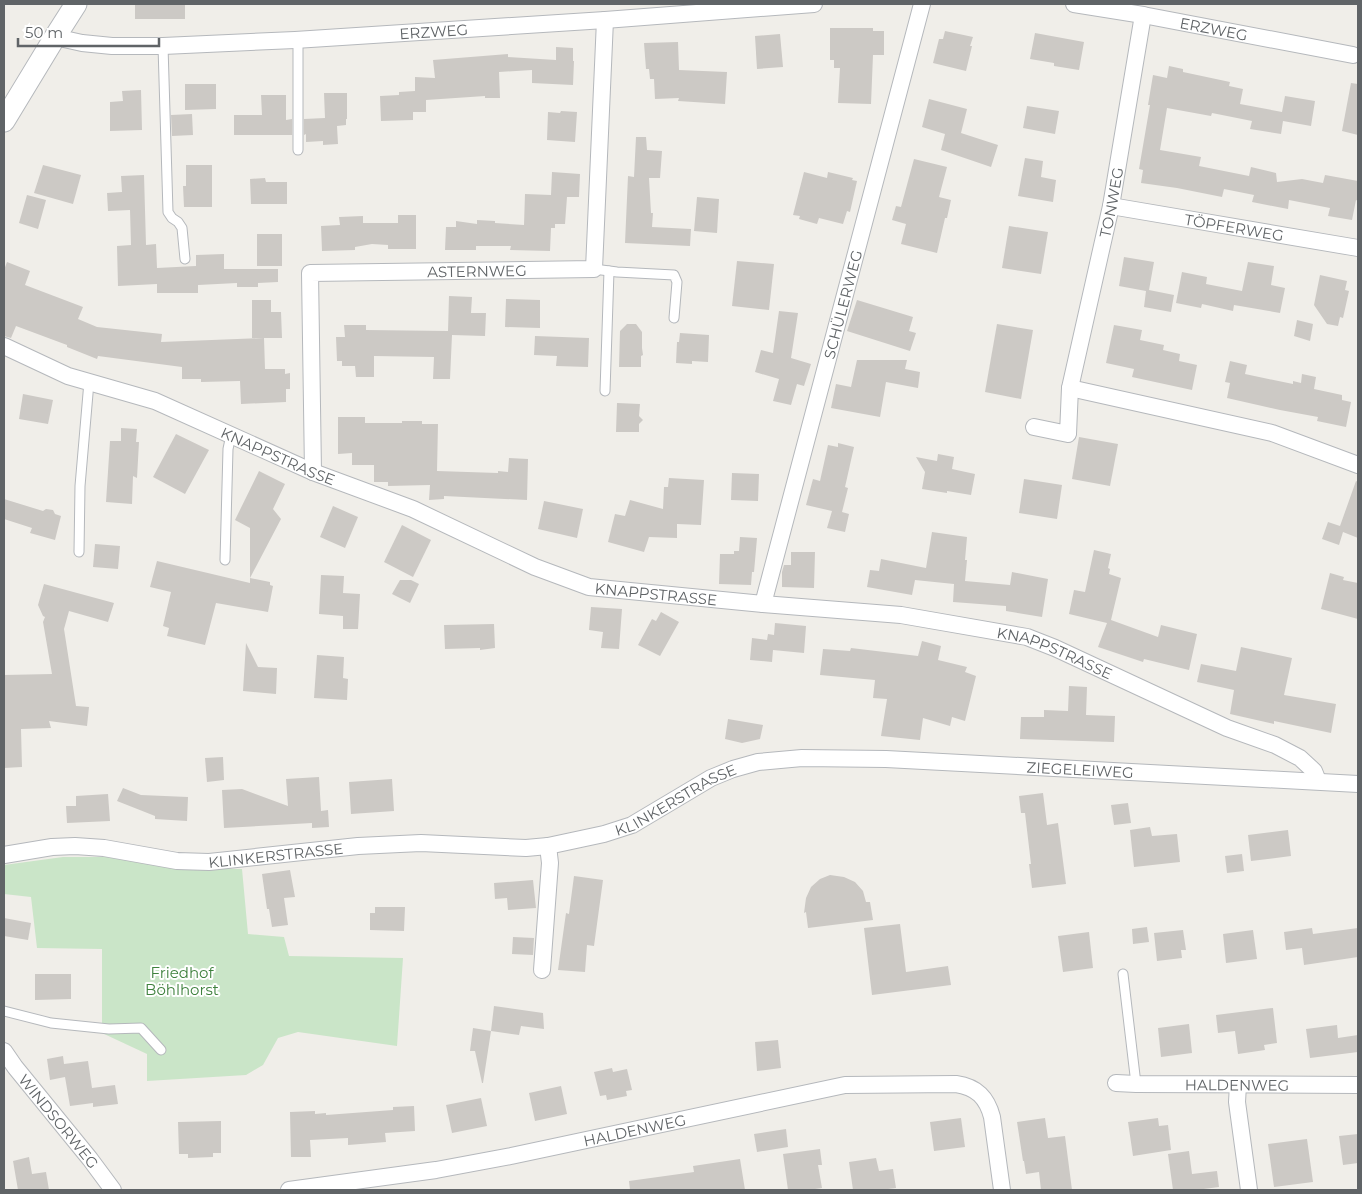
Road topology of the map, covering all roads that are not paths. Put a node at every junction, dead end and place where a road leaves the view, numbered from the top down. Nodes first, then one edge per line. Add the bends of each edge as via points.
1 (76, 4) edge
2 (814, 4) edge
3 (922, 4) edge
4 (1074, 4) edge
5 (1143, 15) junction
6 (605, 20) junction
7 (55, 36) junction
8 (298, 40) junction
9 (163, 46) junction
10 (1353, 55) dead end
11 (4, 121) edge
12 (298, 150) dead end
13 (1111, 206) junction
14 (1358, 248) edge
15 (185, 259) dead end
16 (602, 270) junction
17 (674, 318) dead end
18 (4, 346) edge
19 (88, 382) junction
20 (1070, 388) junction
21 (604, 391) dead end
22 (1034, 427) dead end
23 (231, 435) junction
24 (1358, 464) edge
25 (313, 472) junction
26 (79, 552) dead end
27 (225, 560) dead end
28 (763, 604) junction
29 (802, 758) joint
30 (1318, 781) junction
31 (1358, 784) edge
32 (548, 846) junction
33 (4, 855) edge
34 (542, 970) dead end
35 (1123, 974) dead end
36 (4, 1011) edge
37 (161, 1050) dead end
38 (4, 1051) edge
39 (1116, 1082) dead end
40 (1136, 1084) junction
41 (1238, 1085) junction
42 (1358, 1085) edge
43 (330, 1188) edge
44 (112, 1190) edge
45 (289, 1190) edge
46 (1002, 1190) edge
47 (1249, 1190) edge

1 - 7 street
2 - 6 street, ERZWEG
3 - 28 street, SCHÜLERWEG
4 - 5 street, ERZWEG
5 - 10 street, ERZWEG
5 - 13 street, TONWEG
6 - 8 street, ERZWEG
6 - 16 street
7 - 9 street, ERZWEG via 82,43
7 - 11 street
8 - 9 street, ERZWEG
8 - 12 lane
9 - 15 lane via 168,212 182,228
13 - 14 street, TÖPFERWEG
13 - 20 street, TONWEG
16 - 17 lane via 674,275 677,282
16 - 21 lane
16 - 25 street, ASTERNWEG via 310,273
18 - 19 street, KNAPPSTRASSE
19 - 23 street, KNAPPSTRASSE via 155,400
19 - 26 lane
20 - 22 street, TONWEG via 1068,434
20 - 24 street via 1272,433
23 - 25 street, KNAPPSTRASSE
23 - 27 lane
25 - 28 street, KNAPPSTRASSE via 413,509 535,567 589,587
28 - 30 street, KNAPPSTRASSE via 901,614 1027,637 1227,728 1275,744 1314,770
29 - 30 street, ZIEGELEIWEG via 886,758
29 - 32 street, KLINKERSTRASSE via 758,762 733,769 710,778 632,825
30 - 31 street, ZIEGELEIWEG
32 - 33 street, KLINKERSTRASSE via 526,848 421,843 358,846 209,862 178,861 75,846
32 - 34 street via 550,863
35 - 40 lane
36 - 37 lane via 51,1023 109,1029 141,1028
38 - 44 street, WINDSORWEG
39 - 40 street, HALDENWEG
40 - 41 street, HALDENWEG
41 - 42 street, HALDENWEG
41 - 47 street via 1237,1102
43 - 45 street, HALDENWEG
43 - 46 street, HALDENWEG via 502,1158 845,1085 956,1084 979,1093 989,1107

